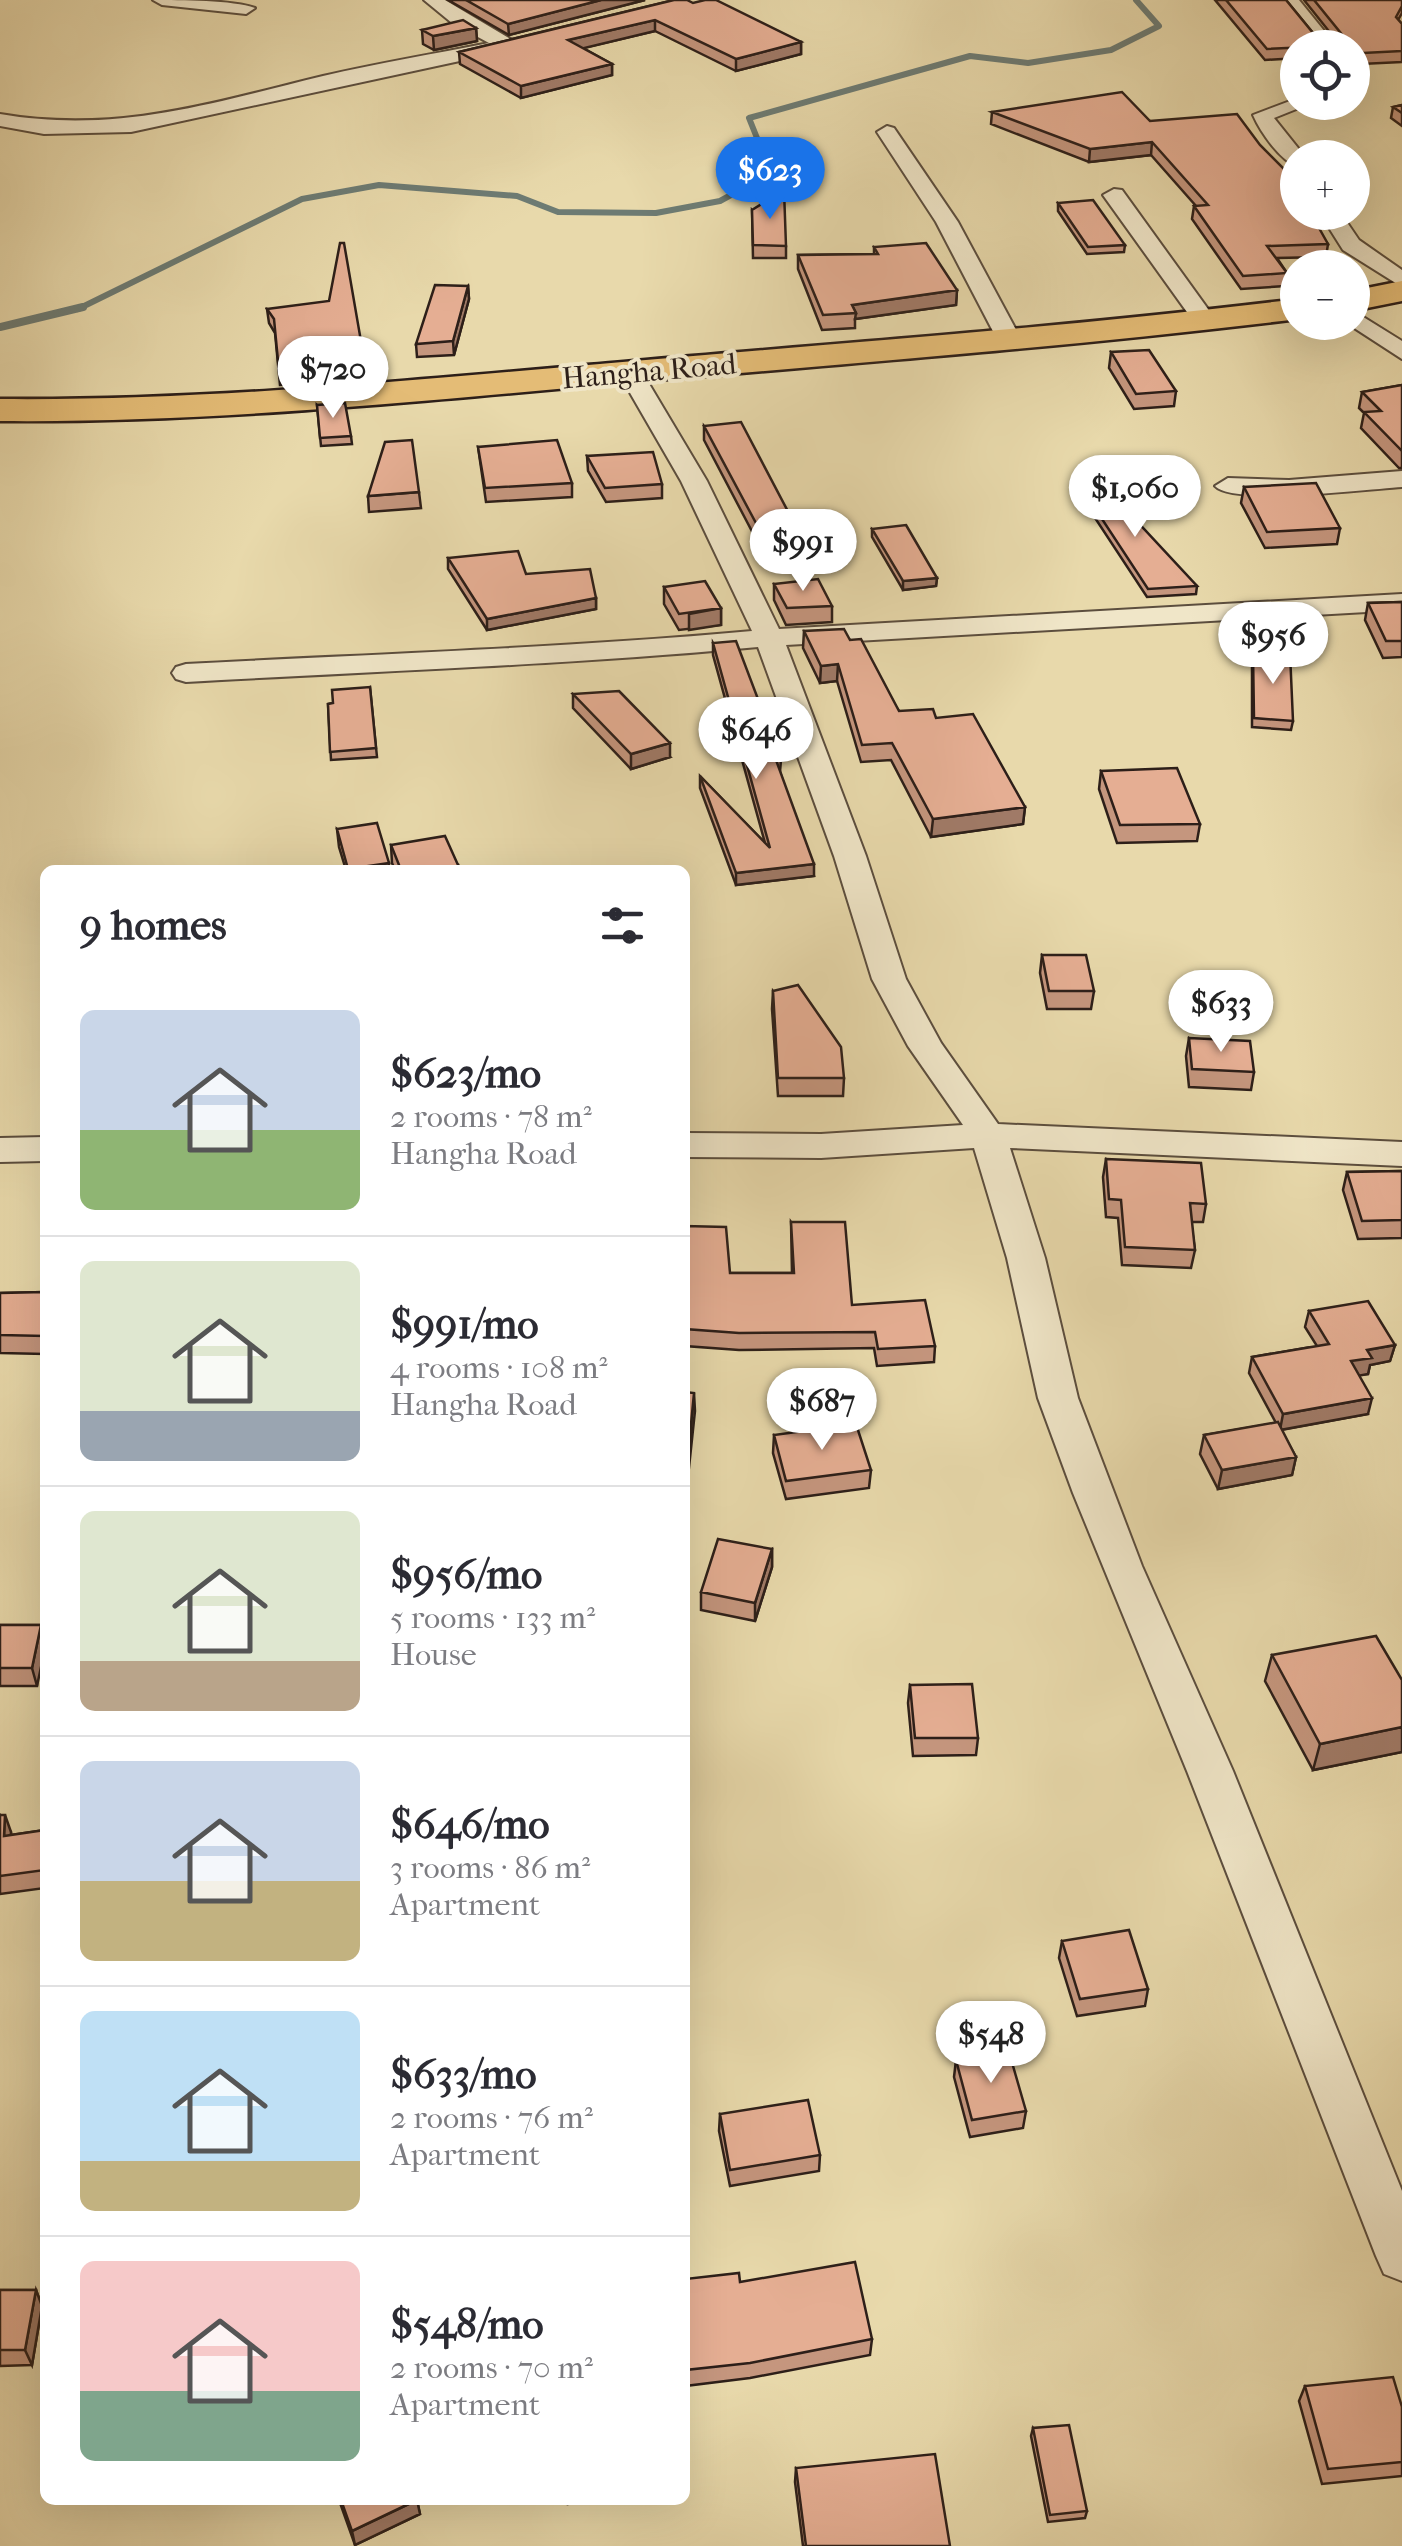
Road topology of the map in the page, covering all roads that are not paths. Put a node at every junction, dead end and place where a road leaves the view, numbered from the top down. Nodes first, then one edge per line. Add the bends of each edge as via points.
1 (162, 0) edge
2 (433, 0) edge
3 (1290, 0) edge
4 (246, 8) dead end
5 (1314, 30) edge
6 (534, 38) edge
7 (506, 45) junction
8 (1280, 109) edge
9 (0, 120) edge
10 (887, 132) dead end
11 (1280, 141) edge
12 (1114, 196) dead end
13 (1341, 230) edge
14 (1402, 280) edge
15 (1402, 292) edge
16 (1370, 297) edge
17 (1280, 311) edge
18 (1205, 320) junction
19 (1370, 329) edge
20 (1009, 339) junction
21 (1402, 352) edge
22 (630, 372) junction
23 (0, 410) edge
24 (1402, 478) edge
25 (1228, 486) dead end
26 (1402, 602) edge
27 (769, 638) junction
28 (186, 673) dead end
29 (988, 1135) junction
30 (690, 1145) edge
31 (40, 1148) edge
32 (0, 1150) edge
33 (1402, 1154) edge
34 (1402, 2256) edge

1 - 4 street
2 - 7 street
3 - 5 street
6 - 7 street
7 - 9 street via 166,122 68,128
8 - 11 street via 1263,114
10 - 20 street via 947,222
12 - 18 street
13 - 14 street via 1351,245
15 - 16 highway
17 - 18 highway, Hangha Road
18 - 20 highway, Hangha Road
19 - 21 street
20 - 22 highway, Hangha Road
22 - 23 highway, Hangha Road via 318,398
22 - 27 street via 694,481
24 - 25 street
26 - 27 street
27 - 28 street via 584,655
27 - 29 street via 889,978
29 - 30 street via 821,1146
29 - 33 street
29 - 34 street via 1026,1258 1058,1398 1087,1477
31 - 32 street

